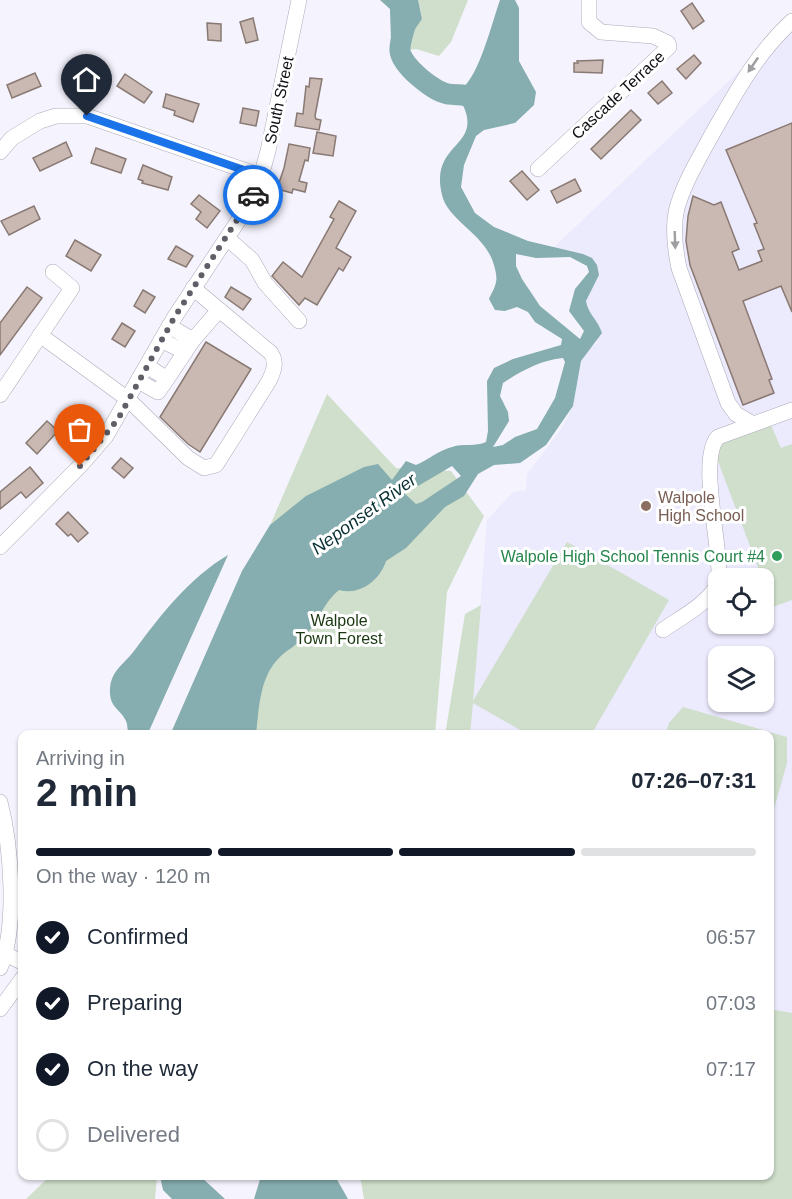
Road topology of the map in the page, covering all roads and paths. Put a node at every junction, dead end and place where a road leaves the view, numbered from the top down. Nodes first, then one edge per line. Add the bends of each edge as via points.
1 (299, 0) edge
2 (589, 0) edge
3 (792, 21) edge
4 (0, 152) edge
5 (538, 169) dead end
6 (261, 176) junction
7 (227, 238) junction
8 (53, 272) dead end
9 (193, 288) junction
10 (219, 310) junction
11 (299, 321) dead end
12 (169, 326) junction
13 (40, 335) junction
14 (161, 340) junction
15 (189, 346) junction
16 (150, 360) junction
17 (171, 373) junction
18 (138, 381) junction
19 (158, 393) junction
20 (0, 394) edge
21 (129, 400) junction
22 (792, 410) edge
23 (146, 416) junction
24 (753, 424) junction
25 (0, 547) edge
26 (718, 568) edge
27 (708, 598) edge
28 (663, 630) dead end
29 (0, 802) edge
30 (16, 870) edge
31 (2, 961) edge
32 (18, 962) edge
33 (18, 984) edge
34 (0, 1009) edge

1 - 6 street, South Street
2 - 5 street, Cascade Terrace via 590,22 601,32 653,36 669,47
3 -> 24 street via 766,46 743,79 689,176 675,222 679,268 728,403 736,414
4 - 6 street via 12,138 40,121 56,116 87,116
6 - 7 street, South Street
7 - 9 street, South Street
7 - 11 street via 252,260 265,283
8 - 13 street via 72,288
9 - 10 street
9 - 12 street, South Street
10 - 15 street
10 - 23 street via 275,360 269,381 216,465 204,468 188,458
12 - 14 street, South Street
12 - 15 street
13 - 20 street
13 - 21 street
14 - 15 street
14 - 16 street, South Street
15 - 17 street
16 - 17 street
16 - 18 street, South Street
17 - 19 street
18 - 19 street
18 - 21 street, South Street
19 - 23 street
21 - 23 street
21 - 25 street, South Street via 95,450
22 - 24 street
24 - 26 street via 718,437 711,449
27 - 28 street
29 - 30 street
30 - 31 street
31 - 32 street
33 - 34 street

